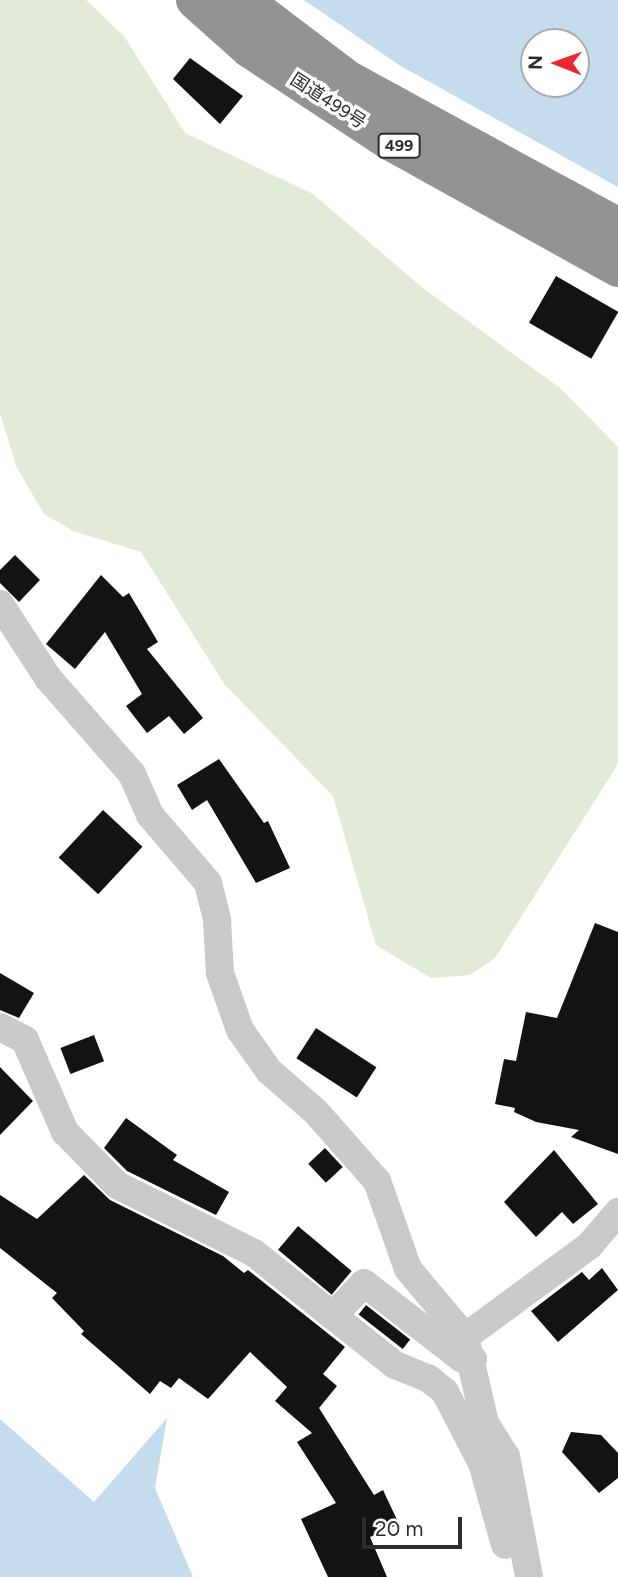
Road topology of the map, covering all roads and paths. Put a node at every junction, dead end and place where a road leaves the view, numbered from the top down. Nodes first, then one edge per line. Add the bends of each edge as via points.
1 (195, 0) edge
2 (243, 0) edge
3 (618, 227) edge
4 (618, 268) edge
5 (0, 604) edge
6 (0, 1027) edge
7 (618, 1212) edge
8 (334, 1317) junction
9 (469, 1348) junction
10 (513, 1577) edge
11 (529, 1577) edge

1 - 4 highway, 国道499号 / 499 via 250,49 358,121
2 - 3 highway, 国道499号 / 499 via 347,79
5 - 9 street via 48,678 132,774 150,816 208,883 218,920 220,973 240,1030 270,1071 316,1112 377,1181 408,1269
6 - 8 street via 25,1040 65,1132 117,1185 254,1253
7 - 9 street via 589,1246
8 - 9 street via 364,1283 461,1358
8 - 10 street via 396,1365 428,1378 445,1392 482,1463
9 - 11 street via 485,1423 506,1456

